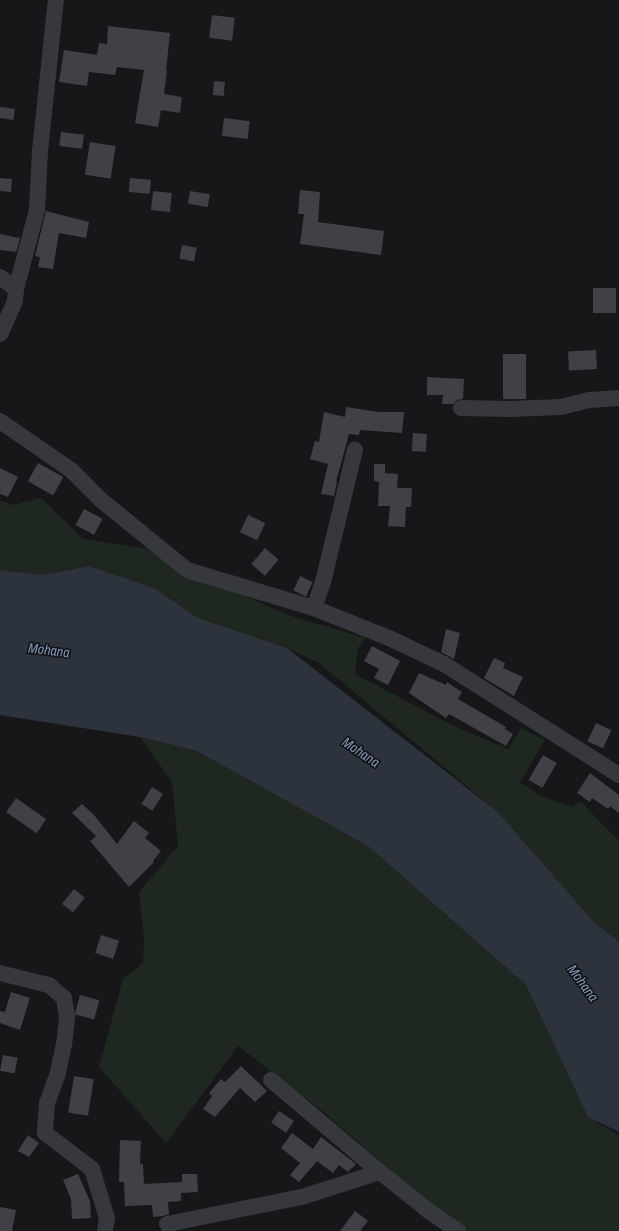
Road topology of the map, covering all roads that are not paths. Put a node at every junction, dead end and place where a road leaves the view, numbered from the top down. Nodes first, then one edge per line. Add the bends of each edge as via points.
1 (56, 0) edge
2 (0, 277) edge
3 (16, 289) junction
4 (0, 334) edge
5 (619, 398) edge
6 (461, 408) dead end
7 (0, 421) edge
8 (355, 450) dead end
9 (314, 608) junction
10 (619, 775) edge
11 (0, 973) edge
12 (270, 1080) dead end
13 (380, 1172) junction
14 (167, 1224) dead end
15 (105, 1231) edge
16 (458, 1231) edge

1 - 3 street via 40,151 37,210
2 - 3 street
3 - 4 street via 15,301
5 - 6 street via 589,400 561,406
7 - 9 street via 71,470 101,500 187,570
8 - 9 street via 323,582
9 - 10 street via 389,638 444,664
11 - 15 street via 49,985 64,998 67,1017 64,1044 47,1103 45,1133 92,1169 107,1218
12 - 13 street
13 - 14 street via 302,1197
13 - 16 street

